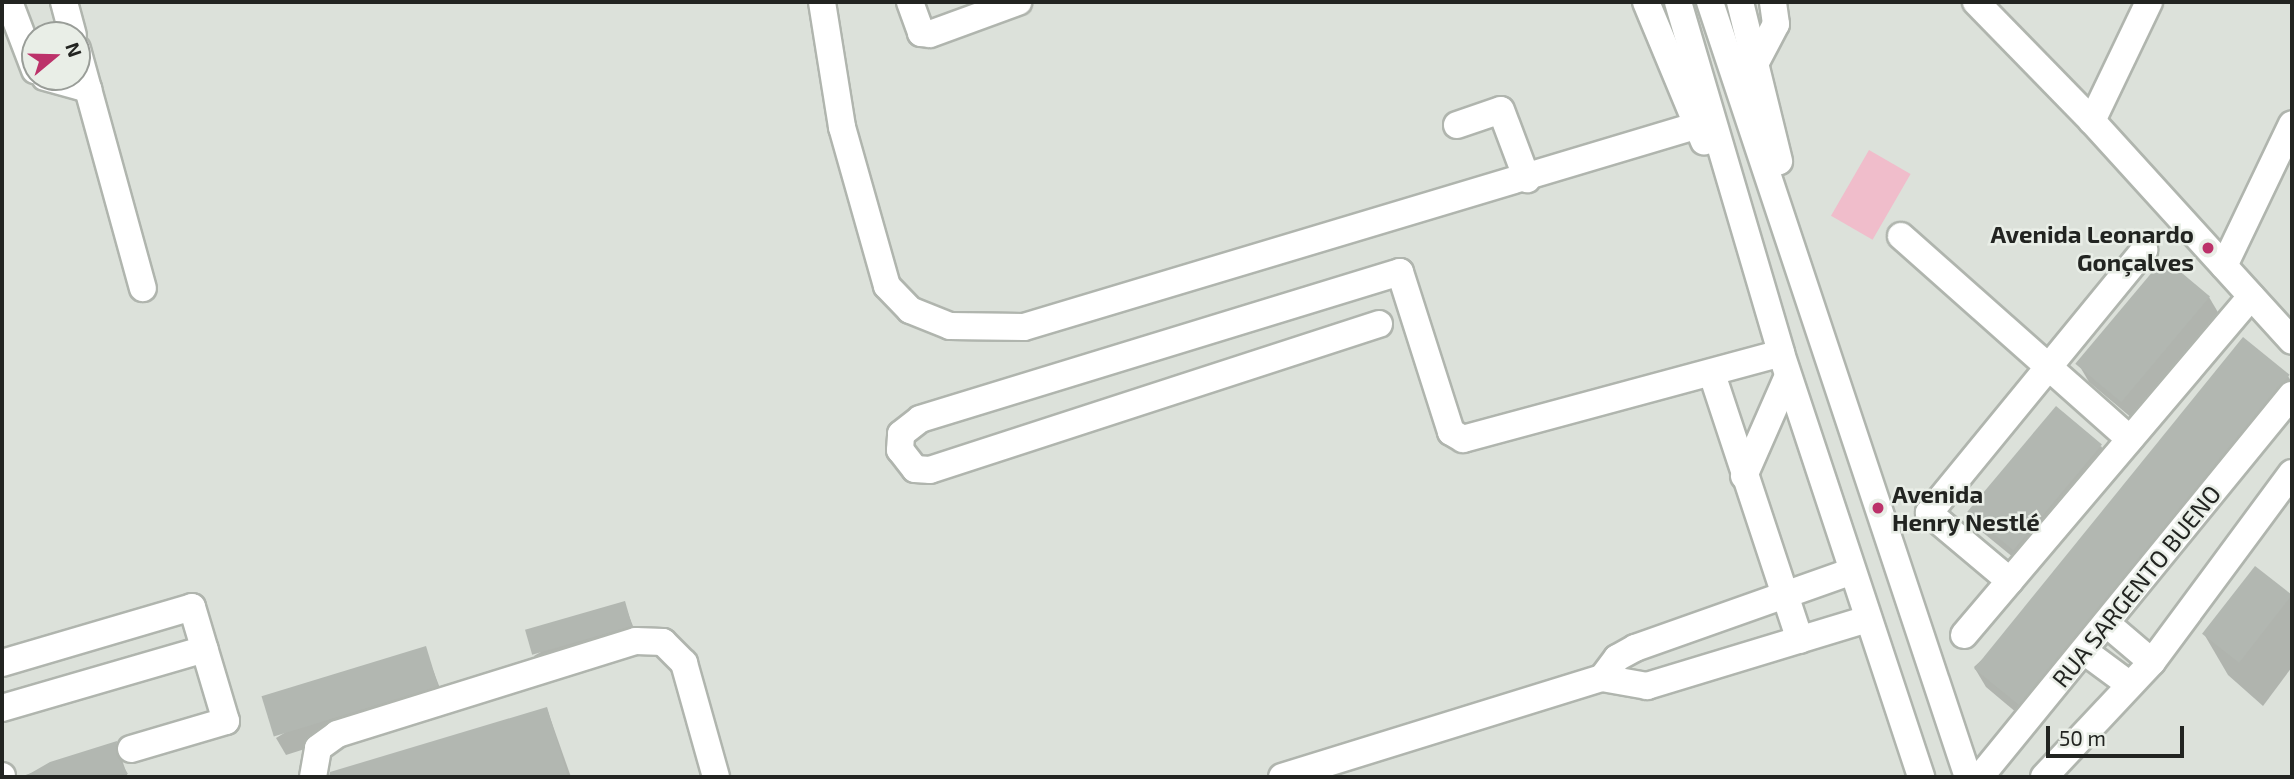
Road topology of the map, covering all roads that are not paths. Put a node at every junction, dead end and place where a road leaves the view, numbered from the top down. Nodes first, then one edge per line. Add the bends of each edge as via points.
1 (8, 2) edge
2 (64, 2) edge
3 (822, 2) edge
4 (910, 2) edge
5 (1018, 2) edge
6 (1647, 2) edge
7 (1678, 2) edge
8 (1740, 2) edge
9 (1773, 2) edge
10 (1976, 2) edge
11 (2149, 2) edge
12 (2, 4) edge
13 (1713, 12) edge
14 (69, 21) edge
15 (21, 35) edge
16 (1755, 64) junction
17 (89, 91) edge
18 (2092, 121) junction
19 (2292, 124) edge
20 (1457, 125) dead end
21 (1698, 125) junction
22 (1527, 179) junction
23 (1744, 232) junction
24 (1900, 236) dead end
25 (2144, 250) dead end
26 (2224, 266) junction
27 (143, 288) dead end
28 (2251, 296) junction
29 (1379, 324) dead end
30 (1822, 340) junction
31 (2292, 341) edge
32 (1785, 364) junction
33 (2047, 368) junction
34 (1712, 374) junction
35 (2292, 395) edge
36 (2130, 439) junction
37 (2292, 472) edge
38 (1744, 476) junction
39 (1852, 571) junction
40 (2010, 581) junction
41 (1784, 595) junction
42 (1868, 619) junction
43 (2106, 623) junction
44 (1964, 635) dead end
45 (1669, 636) junction
46 (1800, 640) junction
47 (205, 649) junction
48 (2084, 651) junction
49 (2152, 662) junction
50 (2, 663) edge
51 (1682, 676) junction
52 (1602, 678) junction
53 (2130, 685) junction
54 (2, 708) edge
55 (131, 749) dead end
56 (313, 777) edge
57 (716, 777) edge
58 (1282, 777) edge
59 (1921, 777) edge
60 (1968, 777) edge
61 (1980, 777) edge
62 (2044, 777) edge

1 - 12 street
1 - 15 street
2 - 14 street
3 - 22 street via 842,127 887,286 910,310 950,326 1024,327
4 - 5 street via 921,33 930,34
6 - 21 street
7 - 23 street
8 - 16 street
9 - 16 street via 1776,24
10 - 18 street
11 - 18 street
13 - 30 street
16 - 30 street
17 - 27 street
18 - 26 street
19 - 26 street
20 - 22 street via 1500,110
21 - 22 street
21 - 23 street
23 - 32 street
24 - 33 street
25 - 33 street
26 - 28 street
28 - 31 street
28 - 36 street
29 - 34 street via 930,470 915,469 900,450 901,435 920,419 1400,272 1455,438 1473,438
30 - 60 street
32 - 34 street
32 - 38 street
32 - 39 street
33 - 36 street
33 - 40 street via 1928,513
34 - 38 street
35 - 43 street, RUA SARGENTO BUENO
36 - 40 street
37 - 49 street
38 - 41 street
39 - 41 street
39 - 42 street
40 - 44 street
41 - 45 street
41 - 46 street
42 - 46 street
42 - 59 street
43 - 48 street, RUA SARGENTO BUENO
43 - 49 street
45 - 51 street
45 - 52 street via 1616,658
46 - 51 street
47 - 50 street via 192,607
47 - 54 street
47 - 55 street via 226,721
48 - 53 street
48 - 61 street, RUA SARGENTO BUENO
49 - 53 street
51 - 52 street via 1647,686
52 - 58 street
53 - 62 street
56 - 57 street via 318,748 337,734 636,641 663,642 684,663

